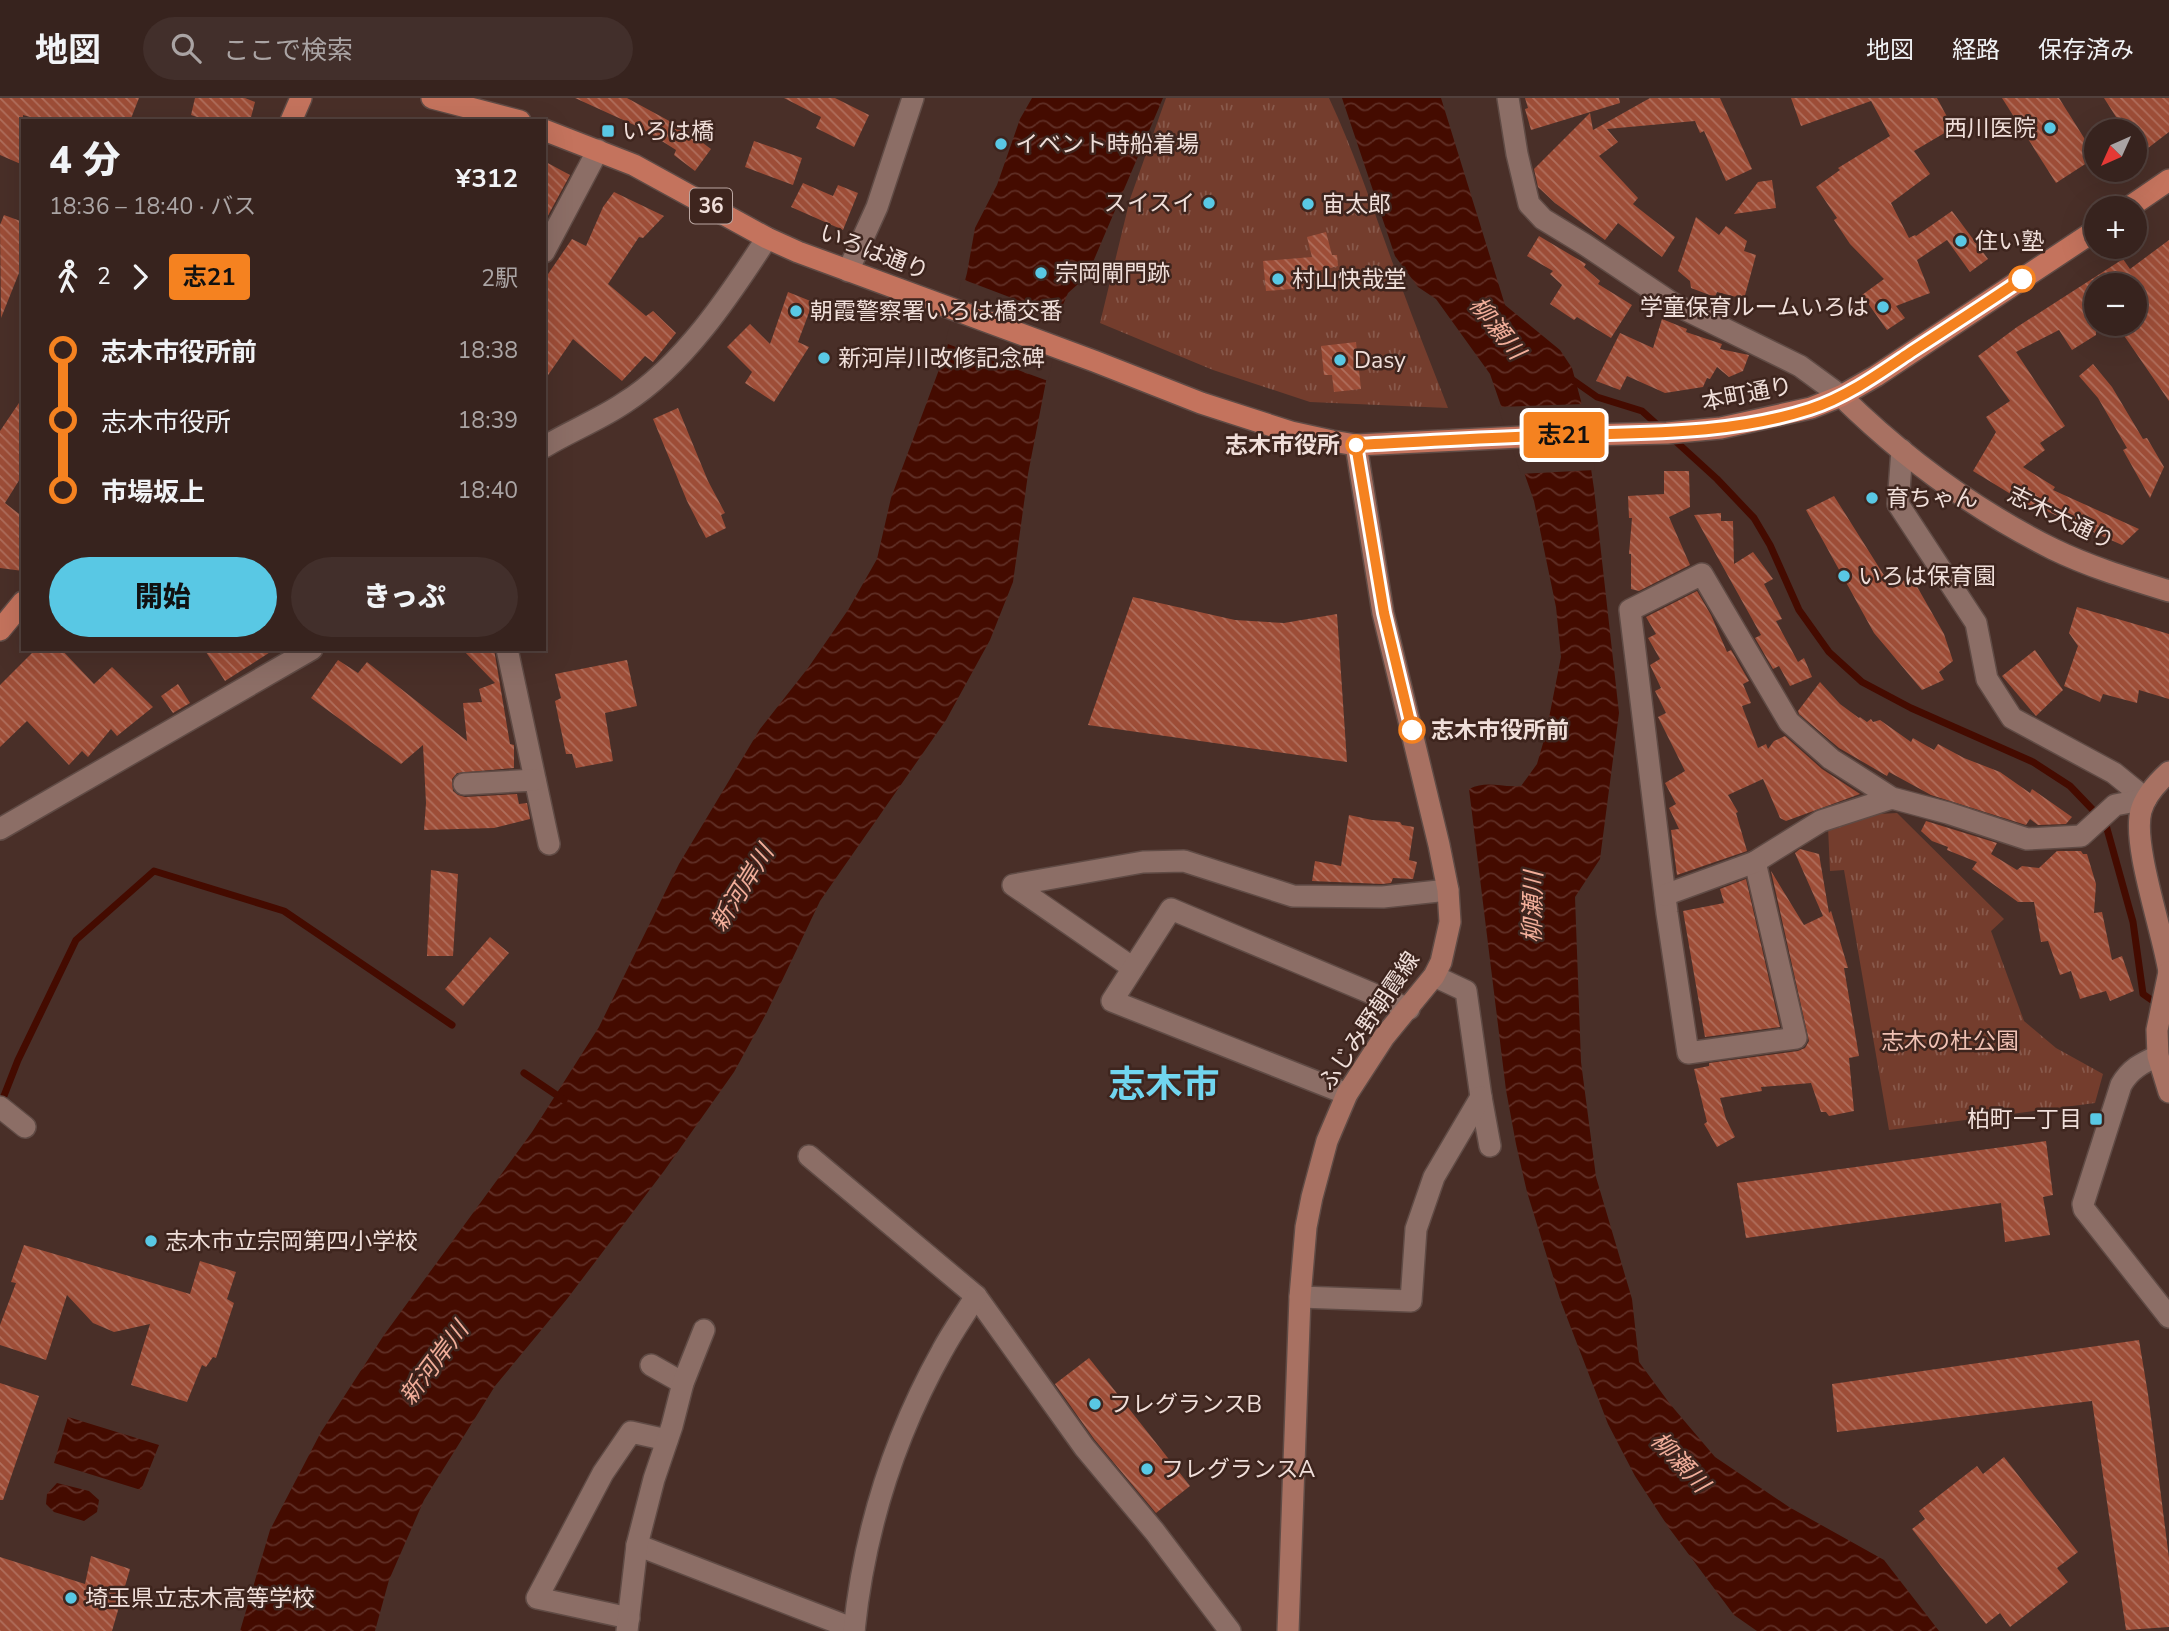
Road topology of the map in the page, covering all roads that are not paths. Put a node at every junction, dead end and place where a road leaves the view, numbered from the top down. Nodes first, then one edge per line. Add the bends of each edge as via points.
1 (301, 98) edge
2 (432, 98) edge
3 (913, 98) edge
4 (1508, 98) edge
5 (292, 119) edge
6 (512, 119) edge
7 (546, 131) edge
8 (598, 150) junction
9 (2169, 180) edge
10 (2146, 196) edge
11 (767, 238) junction
12 (2084, 238) edge
13 (546, 248) edge
14 (848, 271) junction
15 (1841, 396) junction
16 (1356, 445) junction
17 (546, 446) edge
18 (1902, 450) junction
19 (2169, 591) edge
20 (21, 604) edge
21 (0, 630) edge
22 (309, 651) edge
23 (507, 651) edge
24 (2169, 772) edge
25 (535, 779) junction
26 (464, 784) dead end
27 (1892, 798) junction
28 (2146, 799) junction
29 (0, 830) edge
30 (549, 844) dead end
31 (1755, 862) junction
32 (1448, 890) junction
33 (1665, 895) junction
34 (1133, 968) junction
35 (2169, 972) edge
36 (1434, 976) junction
37 (1409, 1009) junction
38 (2163, 1023) edge
39 (2158, 1056) junction
40 (2169, 1092) edge
41 (1347, 1094) junction
42 (1480, 1097) junction
43 (0, 1107) edge
44 (25, 1127) dead end
45 (1490, 1146) dead end
46 (809, 1156) dead end
47 (976, 1296) junction
48 (1300, 1297) junction
49 (2169, 1317) edge
50 (704, 1330) dead end
51 (651, 1364) dead end
52 (683, 1383) junction
53 (667, 1440) junction
54 (637, 1545) junction
55 (628, 1624) edge
56 (854, 1630) edge
57 (1230, 1631) edge
58 (1288, 1631) edge

1 - 5 main road
2 - 6 main road
3 - 14 street via 877,206
4 - 15 street via 1529,204 1543,219 1672,303 1800,366
7 - 8 main road, いろは通り / 36
8 - 11 main road, いろは通り / 36 via 667,181
8 - 13 street
9 - 10 main road
11 - 14 main road, いろは通り / 36
11 - 17 street via 718,308 653,381 626,402
12 - 15 main road, 本町通り / 36
14 - 16 main road, いろは通り / 36 via 1250,420
15 - 16 main road, 本町通り / 36 via 1811,408 1721,428
15 - 18 main road, 志木大通り
16 - 32 main road, ふじみ野朝霞線 via 1384,613
18 - 19 main road, 志木大通り via 1989,513 2055,549
18 - 28 street via 1898,504 1976,624 1987,680 2012,718 2114,773
20 - 21 main road
22 - 29 street
23 - 25 street
24 - 28 main road
25 - 26 street
25 - 30 street
27 - 28 street via 2027,839 2081,836 2115,805
27 - 31 street via 1821,821
27 - 33 street via 1831,759 1789,722 1702,574 1630,610
28 - 35 main road via 2139,824
31 - 33 street
31 - 33 street via 1796,1038 1688,1053
32 - 34 street via 1383,897 1293,896 1184,862 1143,862 1013,885
32 - 36 main road, ふじみ野朝霞線 via 1448,942
34 - 37 street via 1171,909
34 - 41 street via 1112,1001
35 - 38 main road
36 - 37 main road, ふじみ野朝霞線
36 - 42 street via 1466,991
37 - 41 main road, ふじみ野朝霞線 via 1384,1037
38 - 39 main road
39 - 40 main road
39 - 49 street via 2128,1073 2121,1085 2082,1204
41 - 48 main road, ふじみ野朝霞線 via 1312,1197
42 - 45 street
42 - 48 street via 1434,1177 1416,1228 1411,1301
43 - 44 street
46 - 47 street
47 - 56 street via 942,1350 887,1471 864,1561
47 - 57 street via 1084,1447
48 - 58 main road, ふじみ野朝霞線
50 - 52 street
51 - 52 street
52 - 53 street
53 - 54 street
53 - 55 street via 631,1432 603,1473 537,1598
54 - 55 street
54 - 56 street

